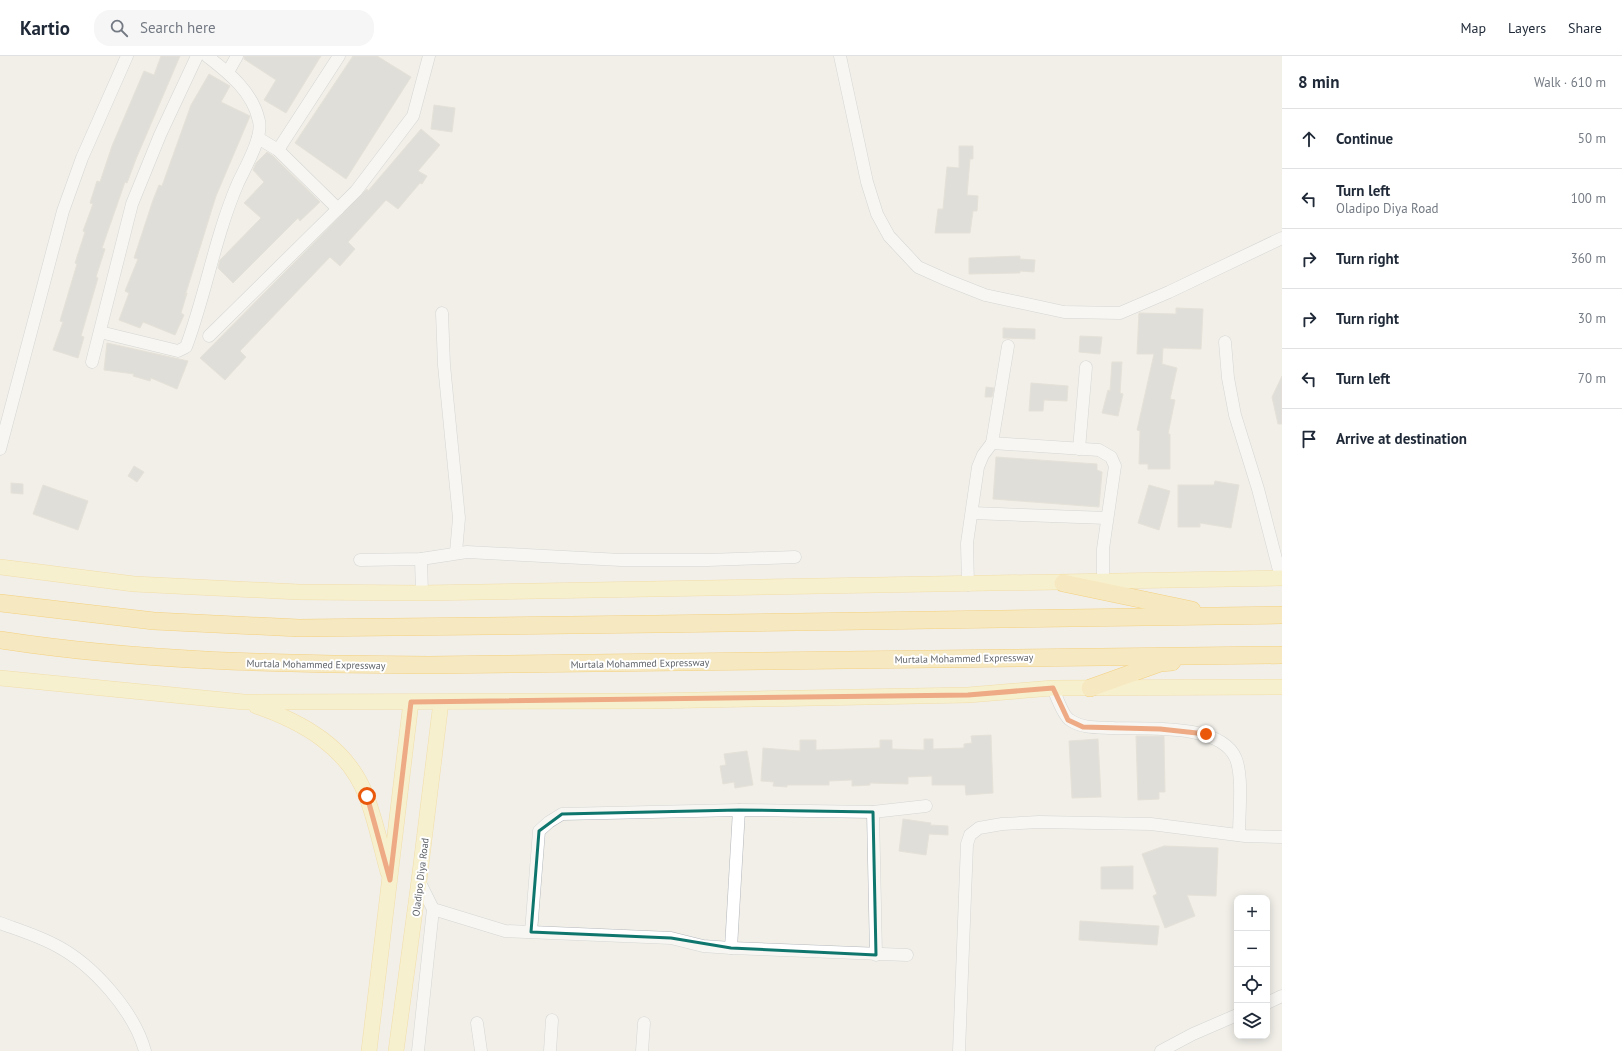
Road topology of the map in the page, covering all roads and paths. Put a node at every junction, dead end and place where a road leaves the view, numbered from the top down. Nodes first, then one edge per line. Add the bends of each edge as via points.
1 (127, 56) edge
2 (197, 56) edge
3 (207, 56) edge
4 (238, 56) edge
5 (339, 56) edge
6 (429, 56) edge
7 (840, 56) edge
8 (228, 72) junction
9 (258, 138) junction
10 (278, 150) junction
11 (338, 210) junction
12 (1282, 238) edge
13 (442, 313) dead end
14 (100, 332) junction
15 (209, 336) dead end
16 (1225, 342) dead end
17 (1008, 346) dead end
18 (92, 362) dead end
19 (1086, 367) dead end
20 (992, 443) junction
21 (0, 449) edge
22 (1079, 449) junction
23 (972, 512) junction
24 (1107, 518) junction
25 (456, 552) junction
26 (795, 557) dead end
27 (421, 559) junction
28 (360, 560) dead end
29 (0, 567) edge
30 (1281, 578) edge
31 (1103, 582) junction
32 (1062, 583) junction
33 (968, 585) junction
34 (422, 593) junction
35 (0, 603) edge
36 (1282, 615) edge
37 (1226, 617) junction
38 (0, 640) edge
39 (1214, 654) junction
40 (1282, 655) edge
41 (0, 678) edge
42 (1282, 687) edge
43 (1053, 688) junction
44 (1090, 688) junction
45 (244, 702) junction
46 (411, 702) junction
47 (441, 702) junction
48 (926, 806) dead end
49 (739, 810) junction
50 (873, 812) junction
51 (1239, 835) junction
52 (1282, 837) edge
53 (390, 880) junction
54 (419, 880) junction
55 (433, 909) junction
56 (0, 923) edge
57 (531, 932) junction
58 (731, 948) junction
59 (876, 954) junction
60 (907, 955) dead end
61 (1282, 996) edge
62 (1270, 1002) edge
63 (1234, 1017) edge
64 (552, 1020) dead end
65 (477, 1022) dead end
66 (644, 1023) dead end
67 (145, 1051) edge
68 (369, 1051) edge
69 (396, 1051) edge
70 (418, 1051) edge
71 (481, 1051) edge
72 (550, 1051) edge
73 (642, 1051) edge
74 (959, 1051) edge
75 (1161, 1051) edge

1 - 21 street via 82,158 63,211
2 - 14 street via 160,135 132,204
3 - 8 street
4 - 8 street
5 - 10 street
6 - 11 street via 413,116 374,170
7 - 12 street via 876,214 888,236 918,267 947,280 985,295 1064,312 1120,313
8 - 9 street via 248,94 260,122
9 - 10 street
9 - 14 street via 227,209 186,347 178,351
10 - 11 street
11 - 15 street
13 - 25 street via 444,365 459,518
14 - 18 street
16 - 30 street via 1235,415 1258,489
17 - 20 street
19 - 22 street
20 - 22 street
20 - 23 street via 978,467
22 - 24 street via 1099,450 1111,458 1115,466
23 - 24 street
23 - 33 street via 967,543
24 - 31 street via 1103,549
25 - 26 street via 621,560
25 - 27 street
27 - 28 street
27 - 34 street
29 - 34 main road via 134,584 299,592
30 - 31 main road
31 - 32 main road
32 - 33 main road
32 - 37 highway
33 - 34 main road
35 - 37 highway via 154,621 299,628
36 - 37 highway
38 - 39 highway, Murtala Mohammed Expressway via 149,657 429,666
39 - 40 highway, Murtala Mohammed Expressway
39 - 44 highway via 1160,664
41 - 45 main road
42 - 44 main road
43 - 44 main road
43 - 47 main road via 968,695
43 - 51 street via 1068,720 1083,727 1160,729 1206,734 1218,739 1236,758 1239,773
45 - 46 main road
45 - 53 main road via 297,723 326,740 337,751 367,796
46 - 47 main road
46 - 53 main road
47 - 54 main road, Oladipo Diya Road
48 - 50 street
49 - 50 street
49 - 57 street via 562,814 539,831
49 - 58 street
50 - 59 street
51 - 52 street
51 - 74 street via 1151,824 1039,822 979,828 970,835 966,844
53 - 68 main road
54 - 55 street
54 - 69 main road, Oladipo Diya Road
55 - 57 street via 505,931
55 - 70 street
56 - 67 street via 56,945 79,960 121,1003 142,1040
57 - 58 street via 671,938 703,946
58 - 59 street
59 - 60 street
61 - 62 street
63 - 75 street
64 - 72 street
65 - 71 street
66 - 73 street

